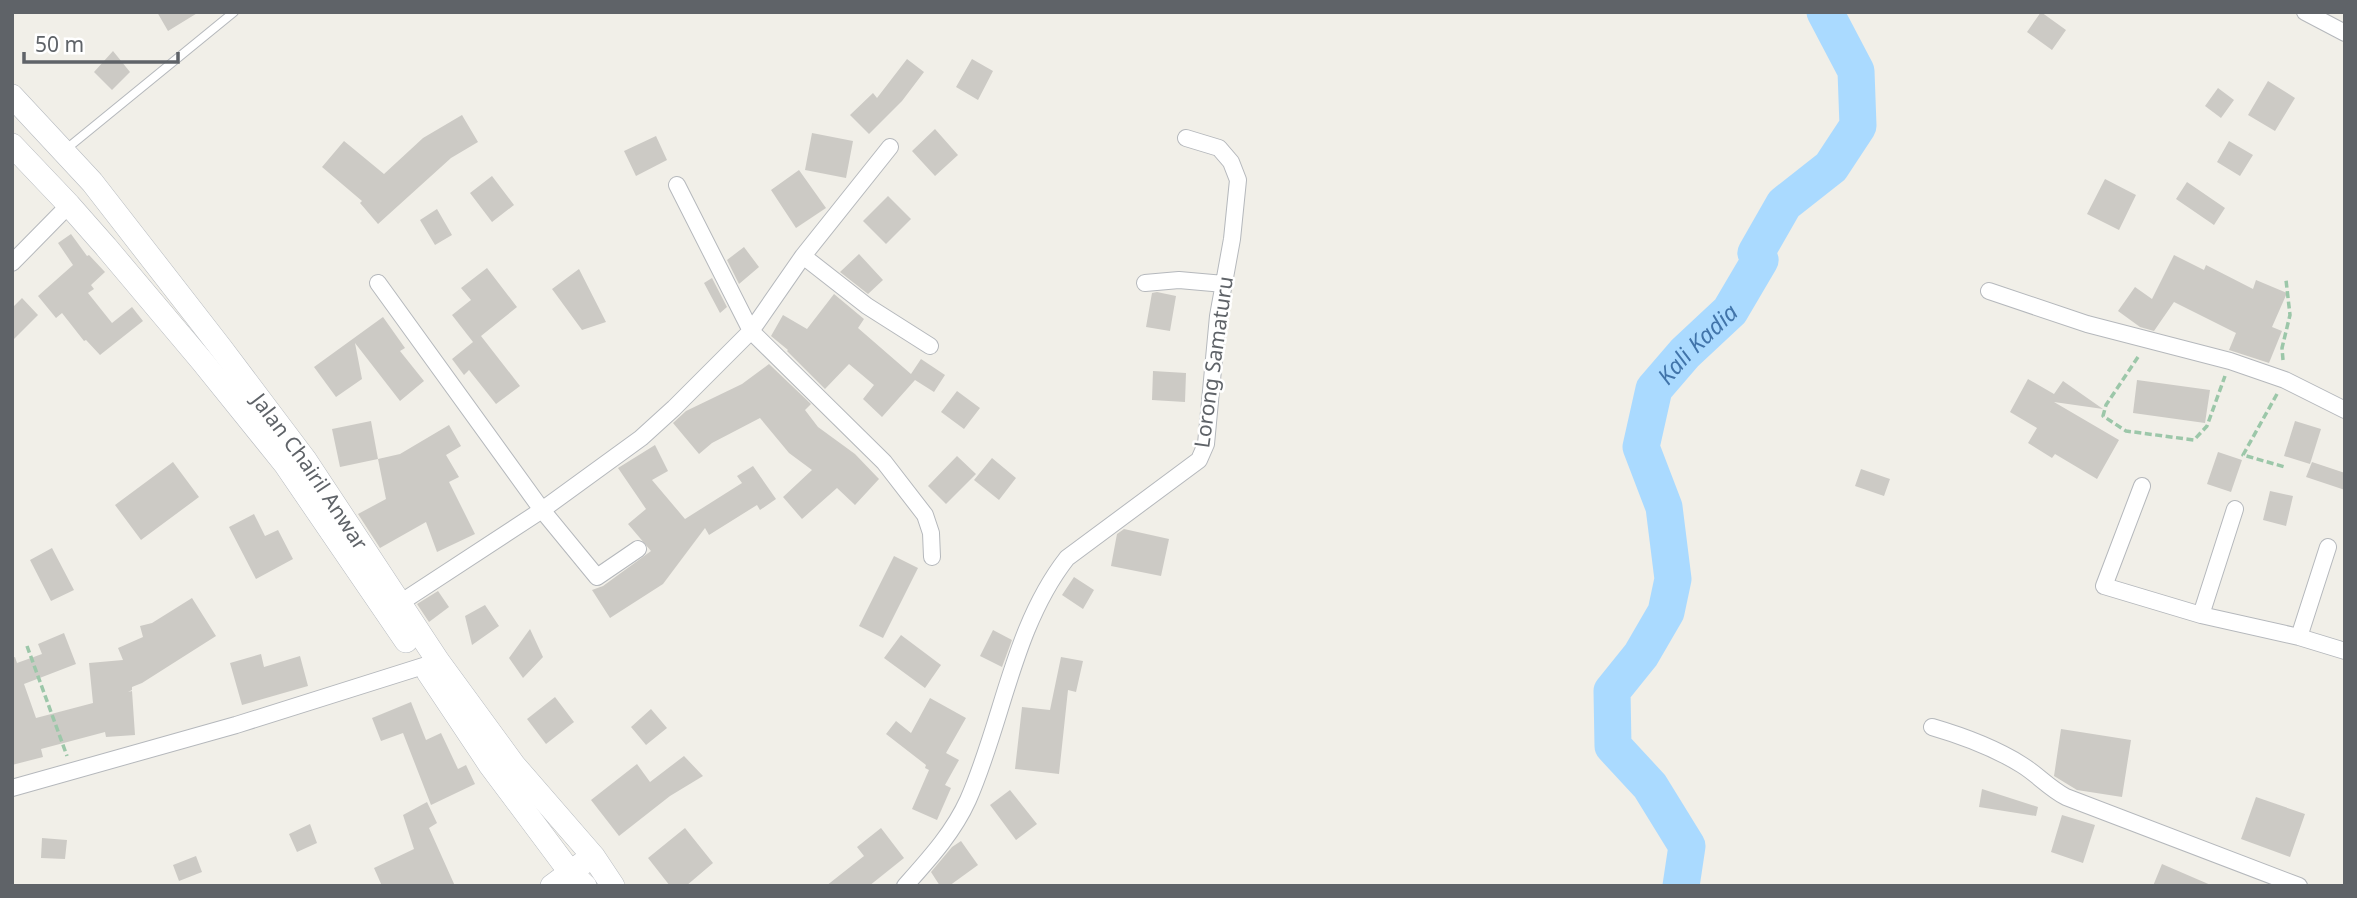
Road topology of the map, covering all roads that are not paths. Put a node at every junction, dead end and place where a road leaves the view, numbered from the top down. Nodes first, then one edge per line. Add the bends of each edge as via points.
1 (234, 12) edge
2 (2305, 12) edge
3 (2345, 33) edge
4 (12, 96) edge
5 (1186, 138) dead end
6 (12, 145) edge
7 (890, 146) dead end
8 (62, 152) junction
9 (677, 184) dead end
10 (69, 205) junction
11 (803, 256) junction
12 (12, 263) edge
13 (378, 283) dead end
14 (1145, 284) dead end
15 (1224, 284) junction
16 (1989, 291) dead end
17 (751, 331) junction
18 (930, 346) dead end
19 (2345, 410) edge
20 (2142, 486) dead end
21 (2235, 509) dead end
22 (542, 510) junction
23 (2328, 547) dead end
24 (638, 549) dead end
25 (932, 557) dead end
26 (400, 603) junction
27 (2201, 615) junction
28 (2299, 637) junction
29 (2345, 651) edge
30 (431, 664) junction
31 (1932, 727) dead end
32 (12, 788) edge
33 (593, 856) junction
34 (569, 881) edge
35 (609, 884) edge
36 (905, 886) edge
37 (2299, 886) edge

1 - 8 lane
2 - 3 street
4 - 8 main road, Jalan Chairil Anwar
5 - 15 street, Lorong Samaturu via 1219,148 1238,180
6 - 10 main road, Jalan Chairil Anwar
7 - 11 street
8 - 26 main road, Jalan Chairil Anwar via 92,182 306,461
9 - 17 street
10 - 12 street
10 - 30 main road, Jalan Chairil Anwar via 285,464
11 - 17 street
11 - 18 street via 867,306
13 - 22 street
14 - 15 street via 1180,280
15 - 36 street, Lorong Samaturu via 1206,444 1199,460 1067,558 1055,574 1024,641 968,799 948,836
16 - 19 street via 2075,321 2230,361 2285,380
17 - 22 street via 641,438
17 - 25 street via 884,462 925,515
20 - 27 street via 2104,586
21 - 27 street
22 - 24 street via 597,577
22 - 26 street
23 - 28 street
26 - 30 main road, Jalan Chairil Anwar
27 - 28 street
28 - 29 street
30 - 32 street
30 - 33 main road, Jalan Chairil Anwar
30 - 34 main road, Jalan Chairil Anwar via 490,765
31 - 37 street via 2009,757 2066,797
33 - 34 main road, Jalan Chairil Anwar
33 - 35 main road, Jalan Chairil Anwar

